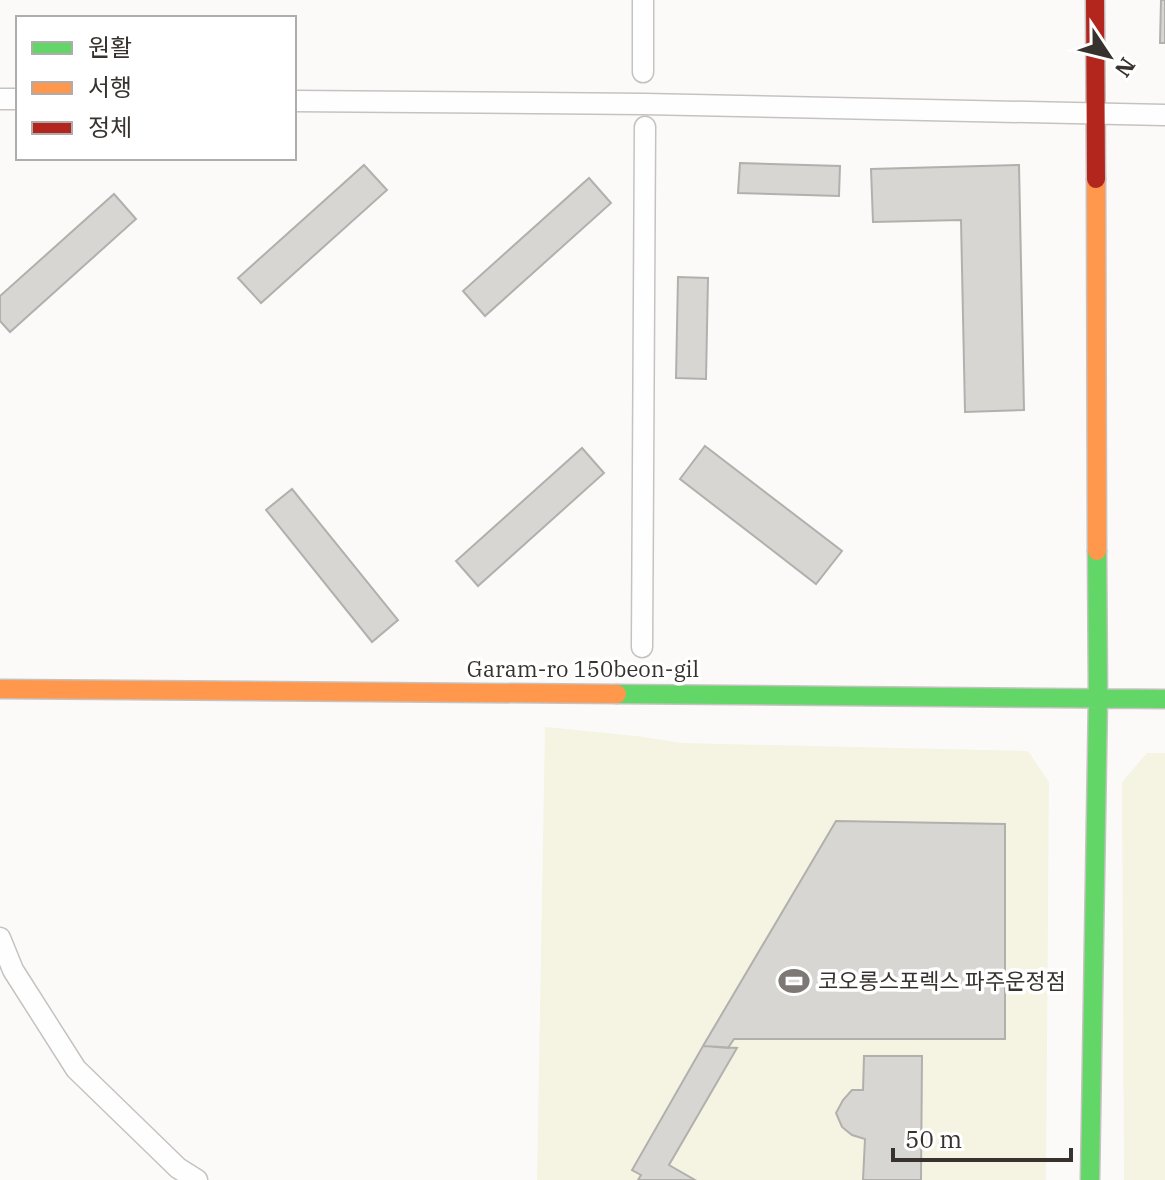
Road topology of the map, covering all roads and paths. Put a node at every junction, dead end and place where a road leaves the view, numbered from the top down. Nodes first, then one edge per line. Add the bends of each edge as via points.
1 (643, 0) edge
2 (1095, 0) edge
3 (643, 72) dead end
4 (296, 101) edge
5 (1096, 113) junction
6 (1165, 115) edge
7 (645, 127) dead end
8 (642, 647) dead end
9 (0, 689) edge
10 (1098, 697) junction
11 (1165, 699) edge
12 (0, 938) edge
13 (197, 1180) edge
14 (1090, 1180) edge

1 - 3 street
2 - 5 street
4 - 5 street
5 - 6 street
5 - 10 street
7 - 8 street
9 - 10 street, Garam-ro 150beon-gil
10 - 11 street, Garam-ro 150beon-gil
10 - 14 street
12 - 13 street via 13,970 76,1069 178,1168

